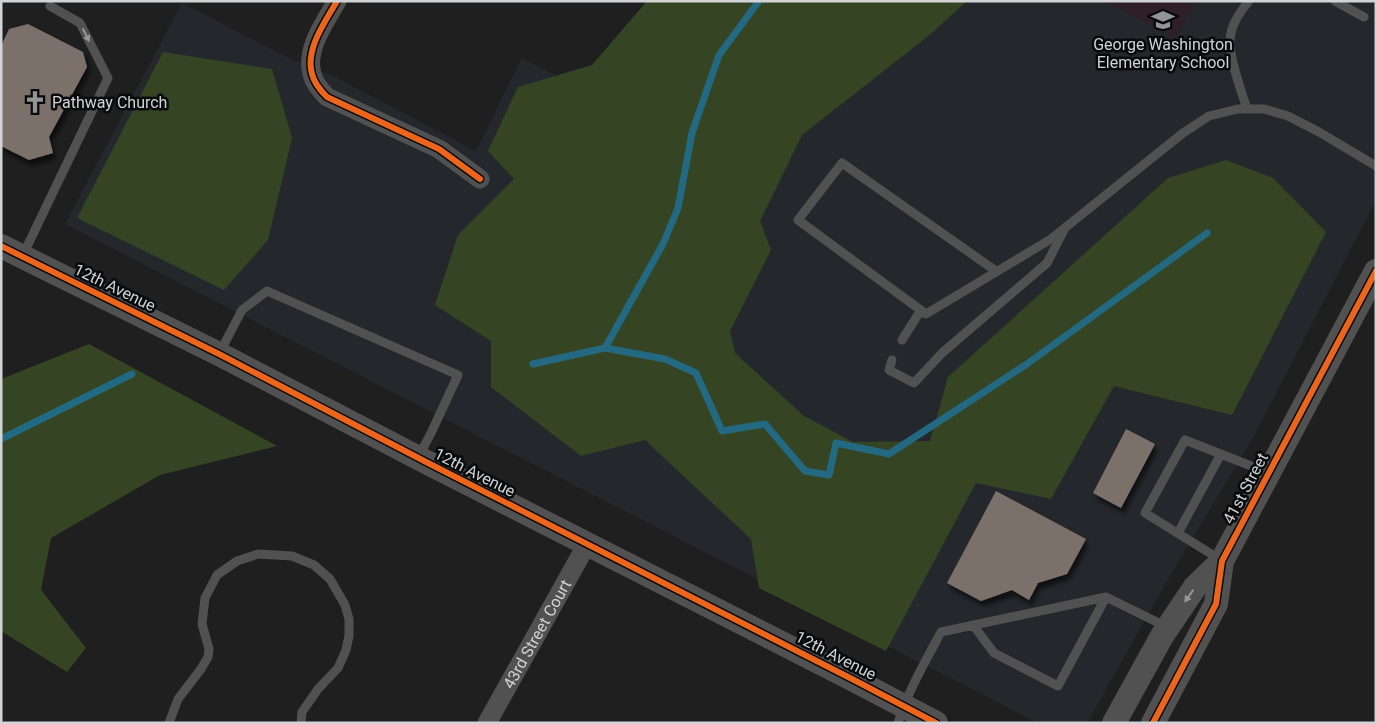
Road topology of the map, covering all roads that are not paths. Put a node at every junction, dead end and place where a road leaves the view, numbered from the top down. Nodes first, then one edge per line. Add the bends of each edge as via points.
1 (336, 1) edge
2 (1249, 1) edge
3 (1335, 1) edge
4 (50, 6) dead end
5 (1364, 17) dead end
6 (1247, 109) junction
7 (1376, 166) edge
8 (480, 179) dead end
9 (1066, 228) junction
10 (1, 246) edge
11 (22, 257) junction
12 (996, 271) junction
13 (1375, 272) edge
14 (921, 310) junction
15 (902, 340) dead end
16 (219, 354) junction
17 (892, 360) dead end
18 (1221, 454) junction
19 (418, 458) junction
20 (1167, 472) junction
21 (1269, 473) junction
22 (1176, 477) dead end
23 (1178, 533) junction
24 (586, 544) junction
25 (1222, 561) junction
26 (1106, 597) junction
27 (973, 625) junction
28 (1168, 627) junction
29 (901, 714) edge
30 (169, 723) edge
31 (301, 723) edge
32 (487, 723) edge
33 (936, 723) edge
34 (1114, 723) edge
35 (1153, 723) edge

1 - 8 street via 312,54 312,76 319,89 327,97 439,149
2 - 6 lane via 1237,15 1230,40
3 - 5 lane
4 -> 11 lane via 80,23 108,78
6 - 7 lane via 1264,109 1288,116
6 - 9 lane via 1209,116 1183,133
9 - 12 lane
9 - 17 lane via 1047,263 942,352 914,383 889,370
10 - 11 street, 12th Avenue
11 - 16 street, 12th Avenue
12 - 14 lane via 926,314
12 - 14 lane via 842,163 798,220
13 - 21 street, 41st Street
14 - 15 lane
16 - 19 street, 12th Avenue
16 - 19 lane via 242,310 267,291 458,375
18 - 20 lane via 1185,440
18 - 21 lane
18 - 23 lane
19 - 24 street, 12th Avenue
20 - 22 lane
20 - 23 lane via 1145,512
21 - 25 street, 41st Street
23 - 25 lane
24 - 29 street, 12th Avenue
24 - 32 street, 43rd Street Court
25 -> 28 street, 41st Street via 1195,588
25 - 35 street, 41st Street via 1216,604
26 - 27 lane
26 - 27 lane via 1058,686 994,653
26 - 28 lane
27 - 29 lane via 941,632
28 - 34 street, 41st Street
29 - 33 street, 12th Avenue
30 - 31 lane via 178,699 208,656 202,624 205,598 217,575 237,561 258,554 292,556 314,565 330,579 349,619 346,650 338,668 302,712

